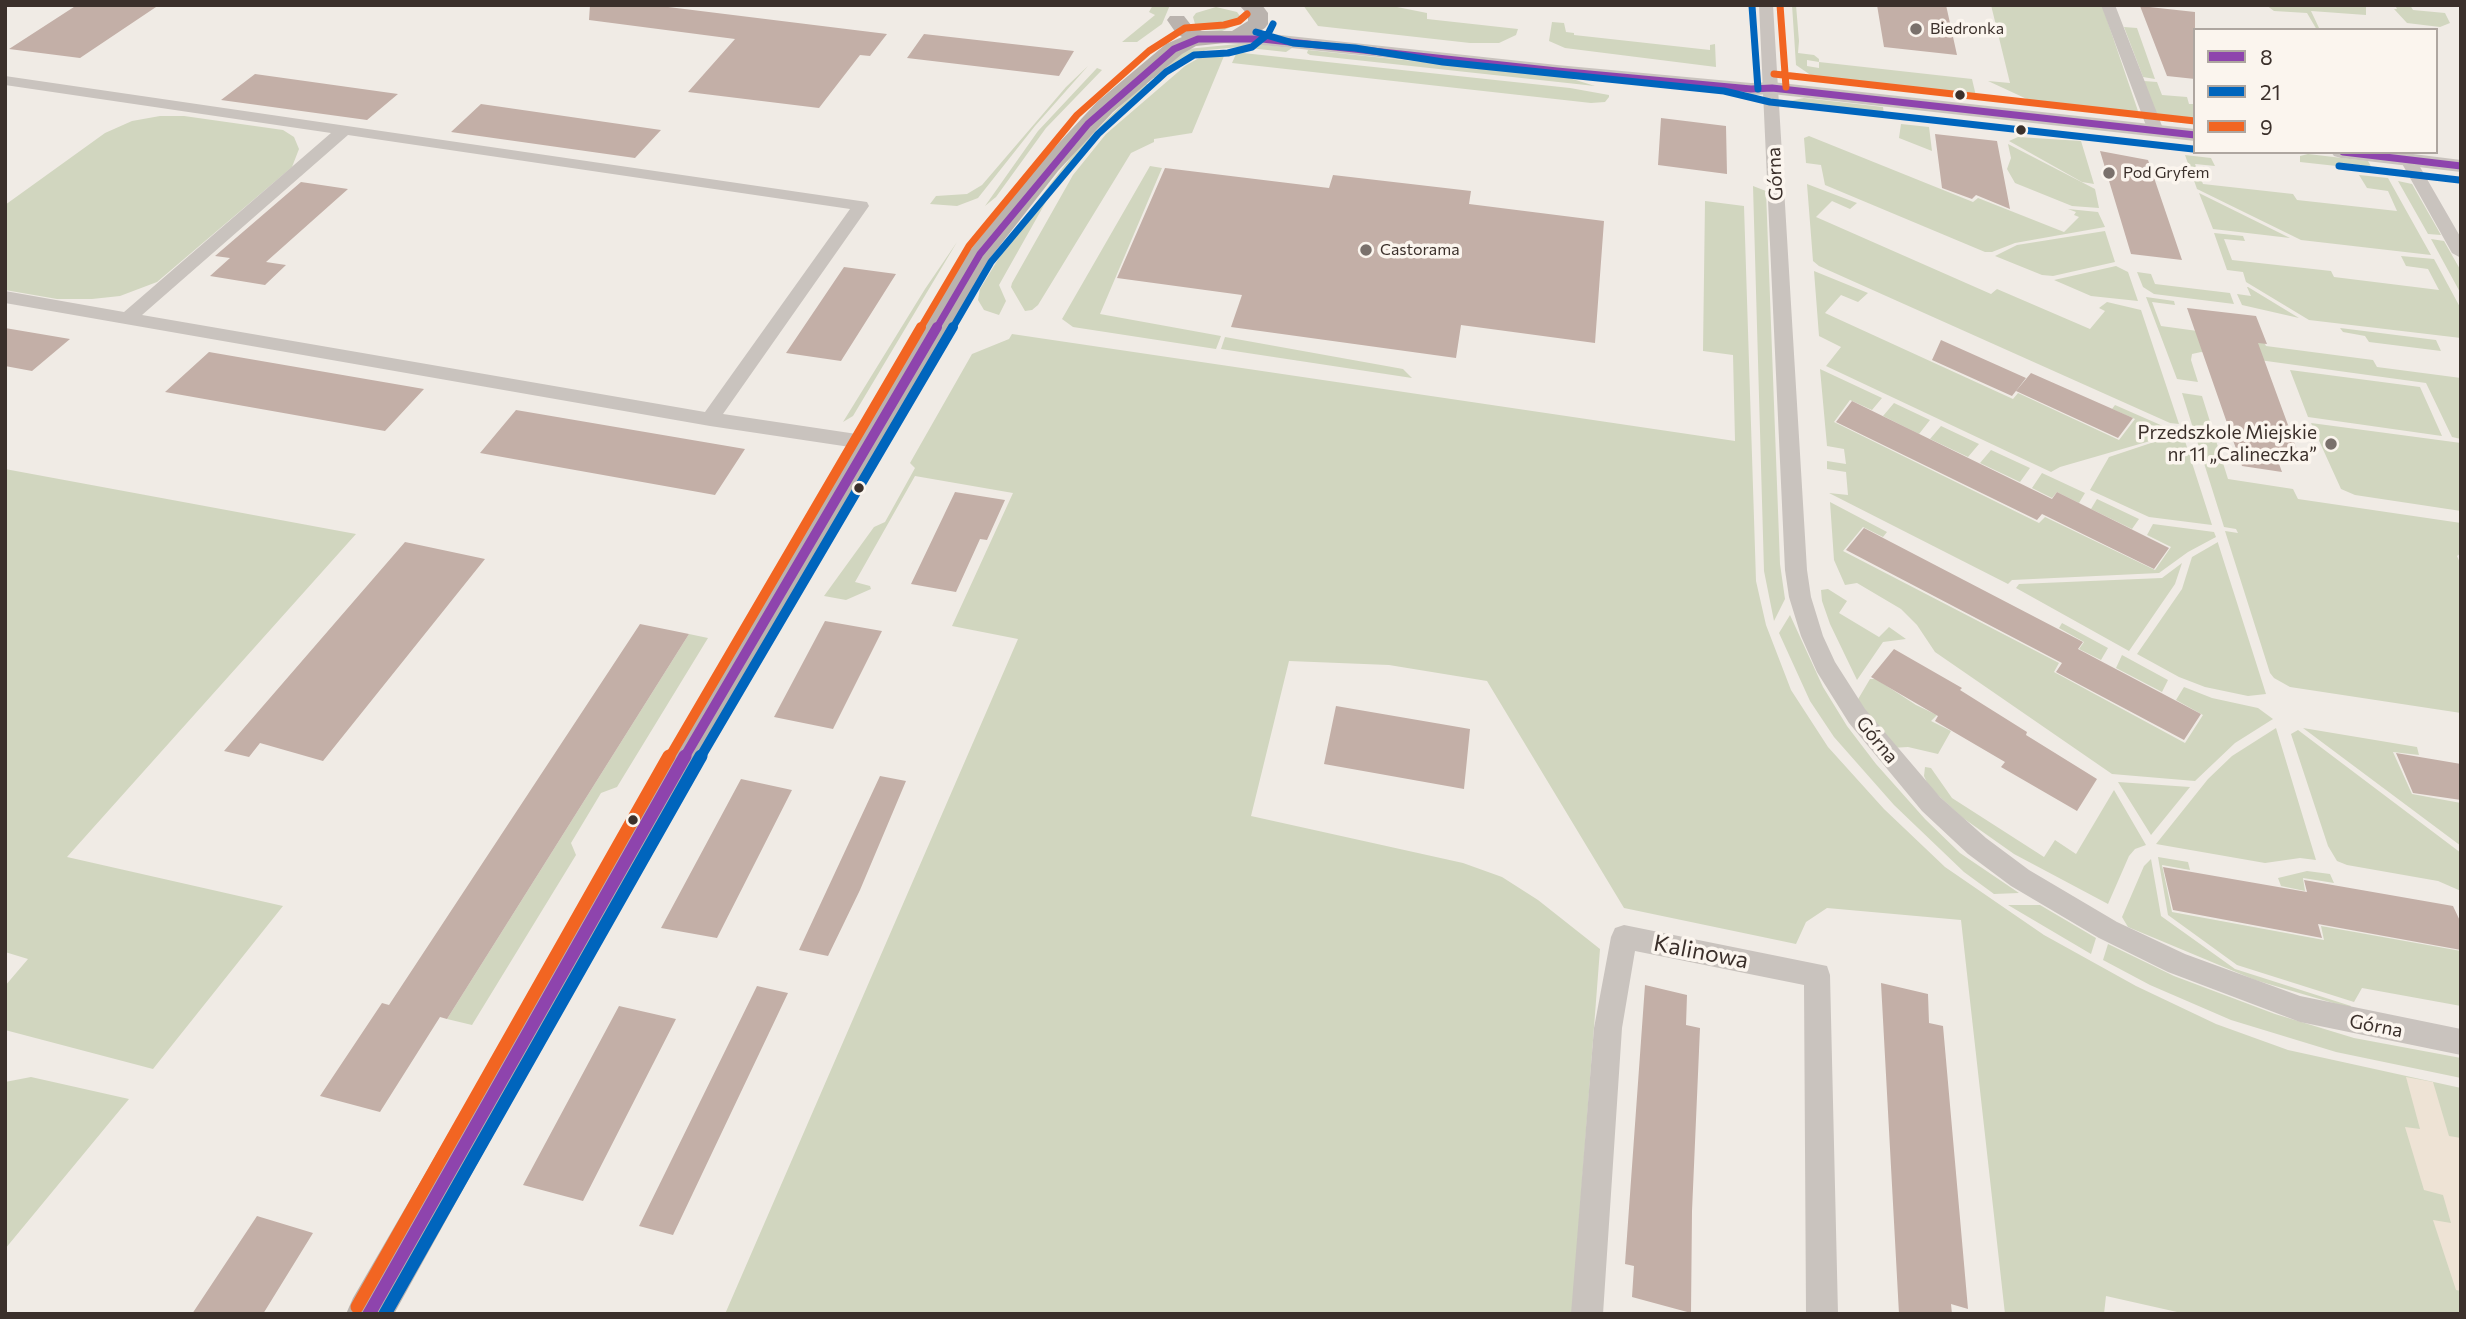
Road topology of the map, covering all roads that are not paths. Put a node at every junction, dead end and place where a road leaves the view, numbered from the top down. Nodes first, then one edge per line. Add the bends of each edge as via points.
1 (1766, 5) edge
2 (2108, 5) edge
3 (1254, 9) edge
4 (1183, 13) edge
5 (1216, 39) junction
6 (5, 80) edge
7 (1772, 88) junction
8 (344, 130) junction
9 (2156, 131) junction
10 (2193, 135) edge
11 (2358, 154) edge
12 (2408, 160) junction
13 (2461, 166) edge
14 (2461, 253) edge
15 (980, 254) junction
16 (5, 297) edge
17 (128, 318) junction
18 (709, 419) junction
19 (870, 443) junction
20 (2461, 1042) edge
21 (369, 1314) edge
22 (1587, 1314) edge
23 (1822, 1314) edge

1 - 7 street, Górna
2 - 9 street
3 - 5 main road via 1258,24 1246,34
3 - 7 street via 1295,29 1724,77
4 - 5 main road via 1183,29
4 - 15 main road via 1091,94 1027,167 991,222
5 - 7 street via 1262,39 1734,88
5 - 15 main road via 1190,41 1174,49 1105,107 1050,166
6 - 8 street
7 - 9 street
7 - 20 street, Górna via 1795,562 1812,636 1857,716 1931,803 1977,846 2020,878 2108,930 2177,963 2300,1009
8 - 17 street
8 - 18 street via 861,206
9 - 10 street
11 - 12 street
12 - 13 street
12 - 14 street
15 - 19 main road
16 - 17 street
17 - 18 street
18 - 19 street
19 - 21 main road via 690,748
22 - 23 street, Kalinowa via 1608,1028 1624,937 1817,975

